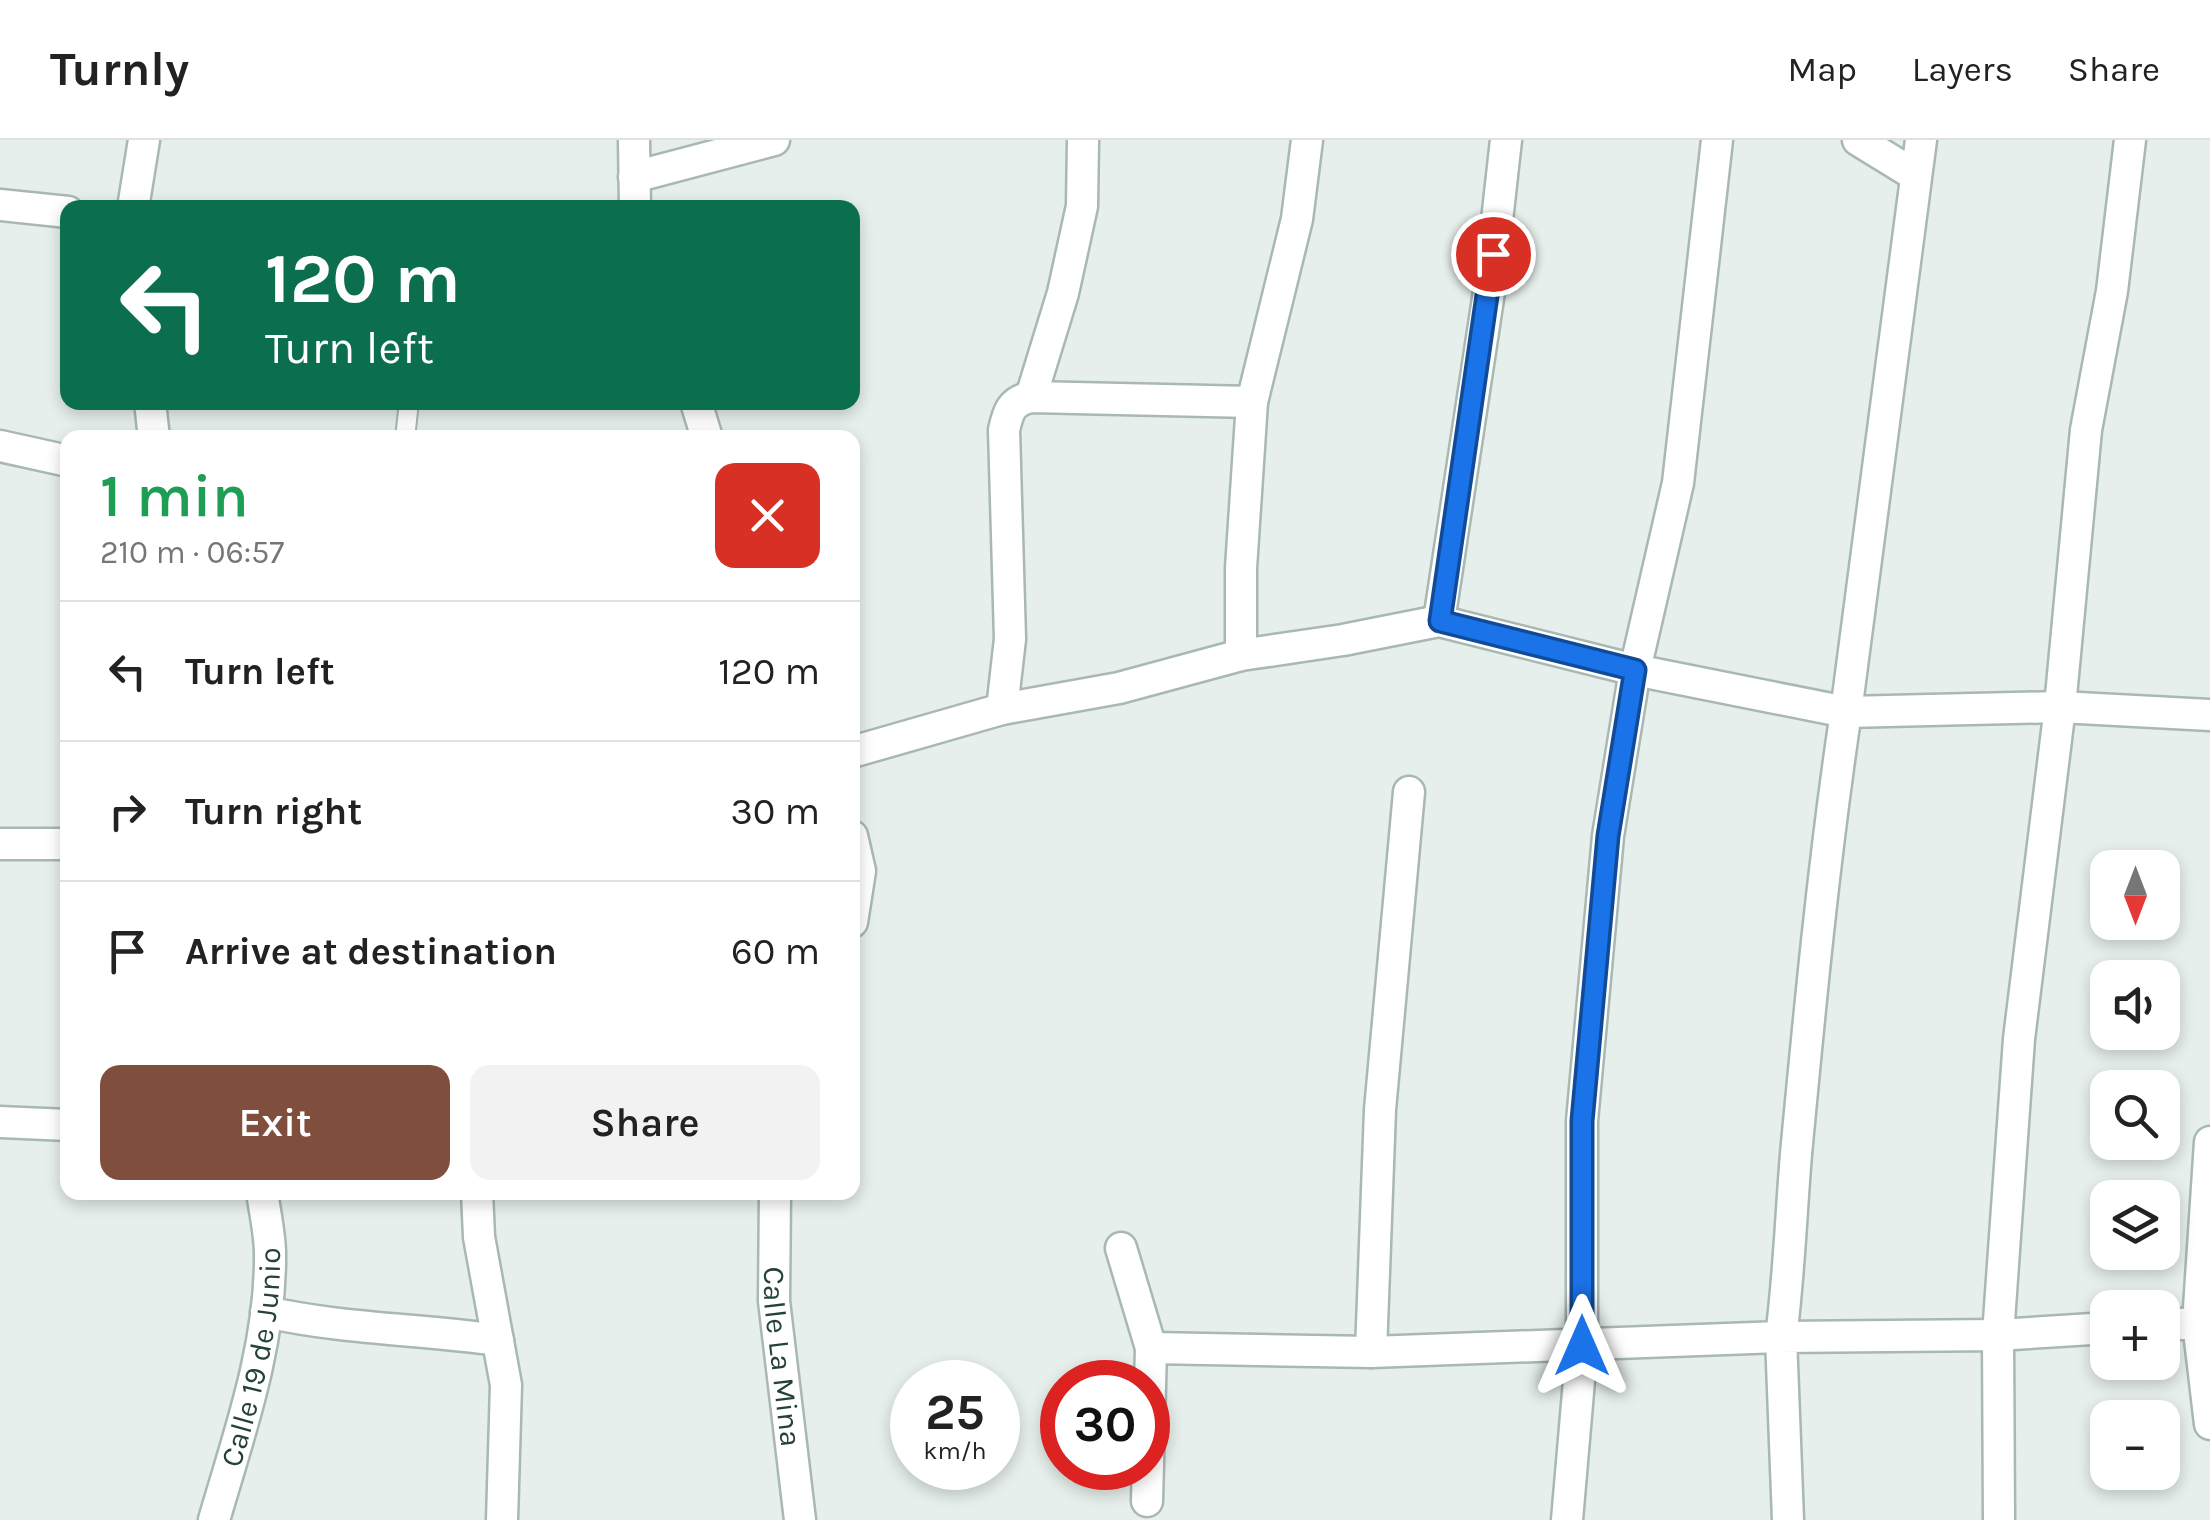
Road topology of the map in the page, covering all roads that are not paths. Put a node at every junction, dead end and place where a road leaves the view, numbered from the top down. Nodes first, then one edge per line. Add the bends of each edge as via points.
1 (144, 140) edge
2 (634, 140) edge
3 (774, 140) edge
4 (1083, 140) edge
5 (1307, 140) edge
6 (1506, 140) edge
7 (1717, 140) edge
8 (1858, 140) edge
9 (1921, 140) edge
10 (2130, 140) edge
11 (1914, 175) junction
12 (635, 197) edge
13 (134, 200) edge
14 (0, 205) edge
15 (60, 211) edge
16 (1032, 396) junction
17 (1252, 402) junction
18 (0, 446) edge
19 (60, 458) edge
20 (1440, 621) junction
21 (1241, 655) junction
22 (1635, 670) junction
23 (2060, 707) junction
24 (1002, 708) junction
25 (1846, 712) junction
26 (2210, 715) edge
27 (860, 750) edge
28 (1409, 792) dead end
29 (0, 844) edge
30 (60, 844) edge
31 (0, 1122) edge
32 (60, 1125) edge
33 (2210, 1142) edge
34 (263, 1200) edge
35 (477, 1200) edge
36 (775, 1200) edge
37 (1121, 1248) dead end
38 (266, 1312) junction
39 (2204, 1323) edge
40 (2090, 1329) edge
41 (1998, 1335) junction
42 (1781, 1337) junction
43 (498, 1340) junction
44 (1582, 1346) junction
45 (1151, 1348) junction
46 (1371, 1352) junction
47 (2210, 1424) edge
48 (1147, 1501) dead end
49 (214, 1520) edge
50 (502, 1520) edge
51 (800, 1520) edge
52 (1567, 1520) edge
53 (1788, 1520) edge
54 (1998, 1520) edge

1 - 13 street
2 - 12 street
3 - 12 street
4 - 16 street via 1082,206
5 - 17 street via 1297,220
6 - 20 street
7 - 22 street via 1678,483
8 - 11 street
9 - 11 street
10 - 23 street via 2112,292 2086,430
11 - 25 street
14 - 15 street
16 - 17 street
16 - 24 street via 1018,399 1004,430 1010,639
17 - 21 street
18 - 19 street
20 - 21 street
20 - 22 street
21 - 24 street via 1120,688
22 - 25 street
22 - 44 street via 1608,836 1582,1121
23 - 25 street
23 - 26 street
23 - 41 street via 2019,1039
24 - 27 street
25 - 42 street via 1826,841
28 - 46 street via 1380,1110
29 - 30 street
31 - 32 street
33 - 39 street
34 - 38 street, Calle 19 de Junio via 270,1253
35 - 43 street
36 - 51 street, Calle La Mina via 774,1301
37 - 45 street
38 - 43 street via 322,1324
38 - 49 street, Calle 19 de Junio via 250,1397
39 - 47 street
40 - 41 street
41 - 42 street
41 - 54 street
42 - 44 street
42 - 53 street
43 - 50 street via 506,1385
44 - 46 street
44 - 52 street
45 - 46 street
45 - 48 street

